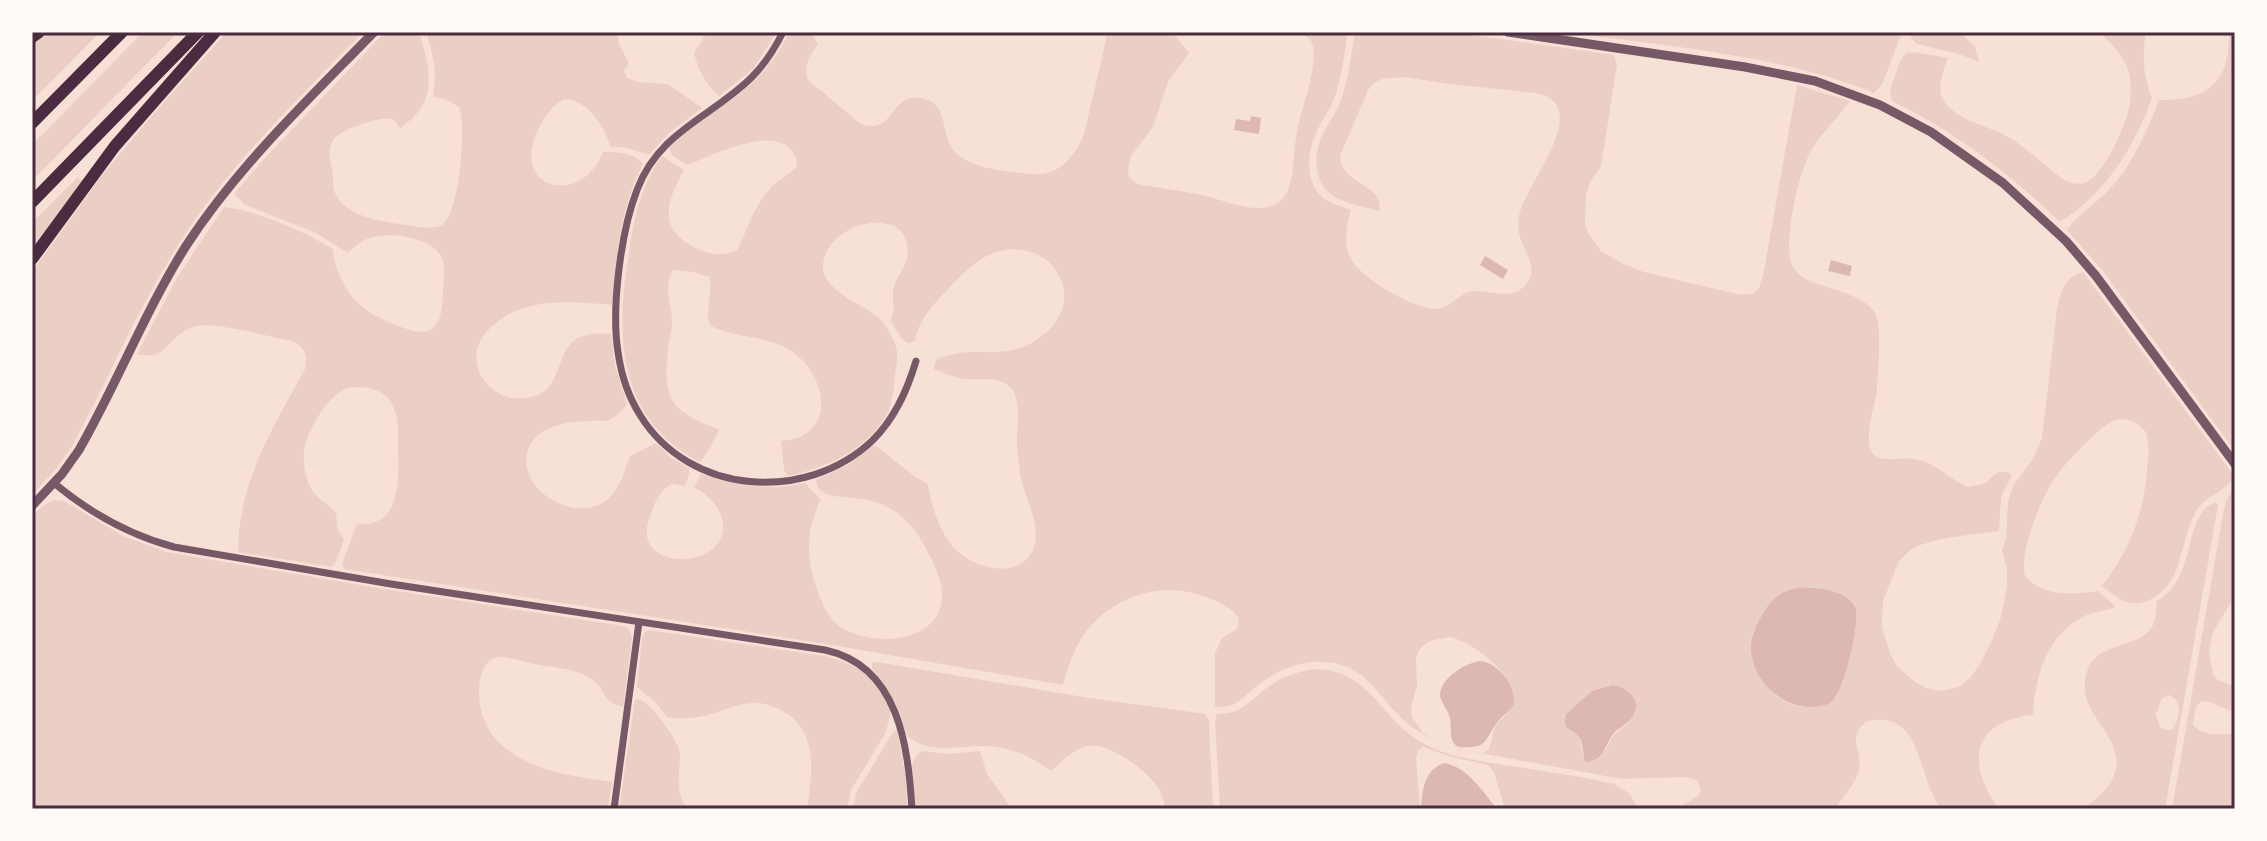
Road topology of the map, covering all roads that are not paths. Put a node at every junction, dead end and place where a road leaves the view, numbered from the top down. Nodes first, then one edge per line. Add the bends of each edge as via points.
1 (39, 32) edge
2 (122, 32) edge
3 (198, 32) edge
4 (215, 32) edge
5 (374, 32) edge
6 (783, 32) edge
7 (1508, 32) edge
8 (32, 37) edge
9 (32, 123) edge
10 (32, 202) edge
11 (32, 259) edge
12 (916, 361) dead end
13 (2235, 464) edge
14 (54, 483) junction
15 (32, 506) edge
16 (639, 622) junction
17 (614, 809) edge
18 (912, 809) edge

1 - 8 highway
2 - 9 highway
3 - 10 highway
4 - 11 highway via 115,146
5 - 14 street via 258,153 208,214 160,291 92,427
6 - 12 street via 757,72 673,137 639,183 617,306 618,352 631,398 651,431 685,460 732,479 792,481 840,464 875,438 899,405
7 - 13 street via 1815,81 1880,105 1931,132 2003,183 2057,231
14 - 15 street
14 - 16 street via 110,523 174,547
16 - 17 street
16 - 18 street via 825,650 862,665 896,716

